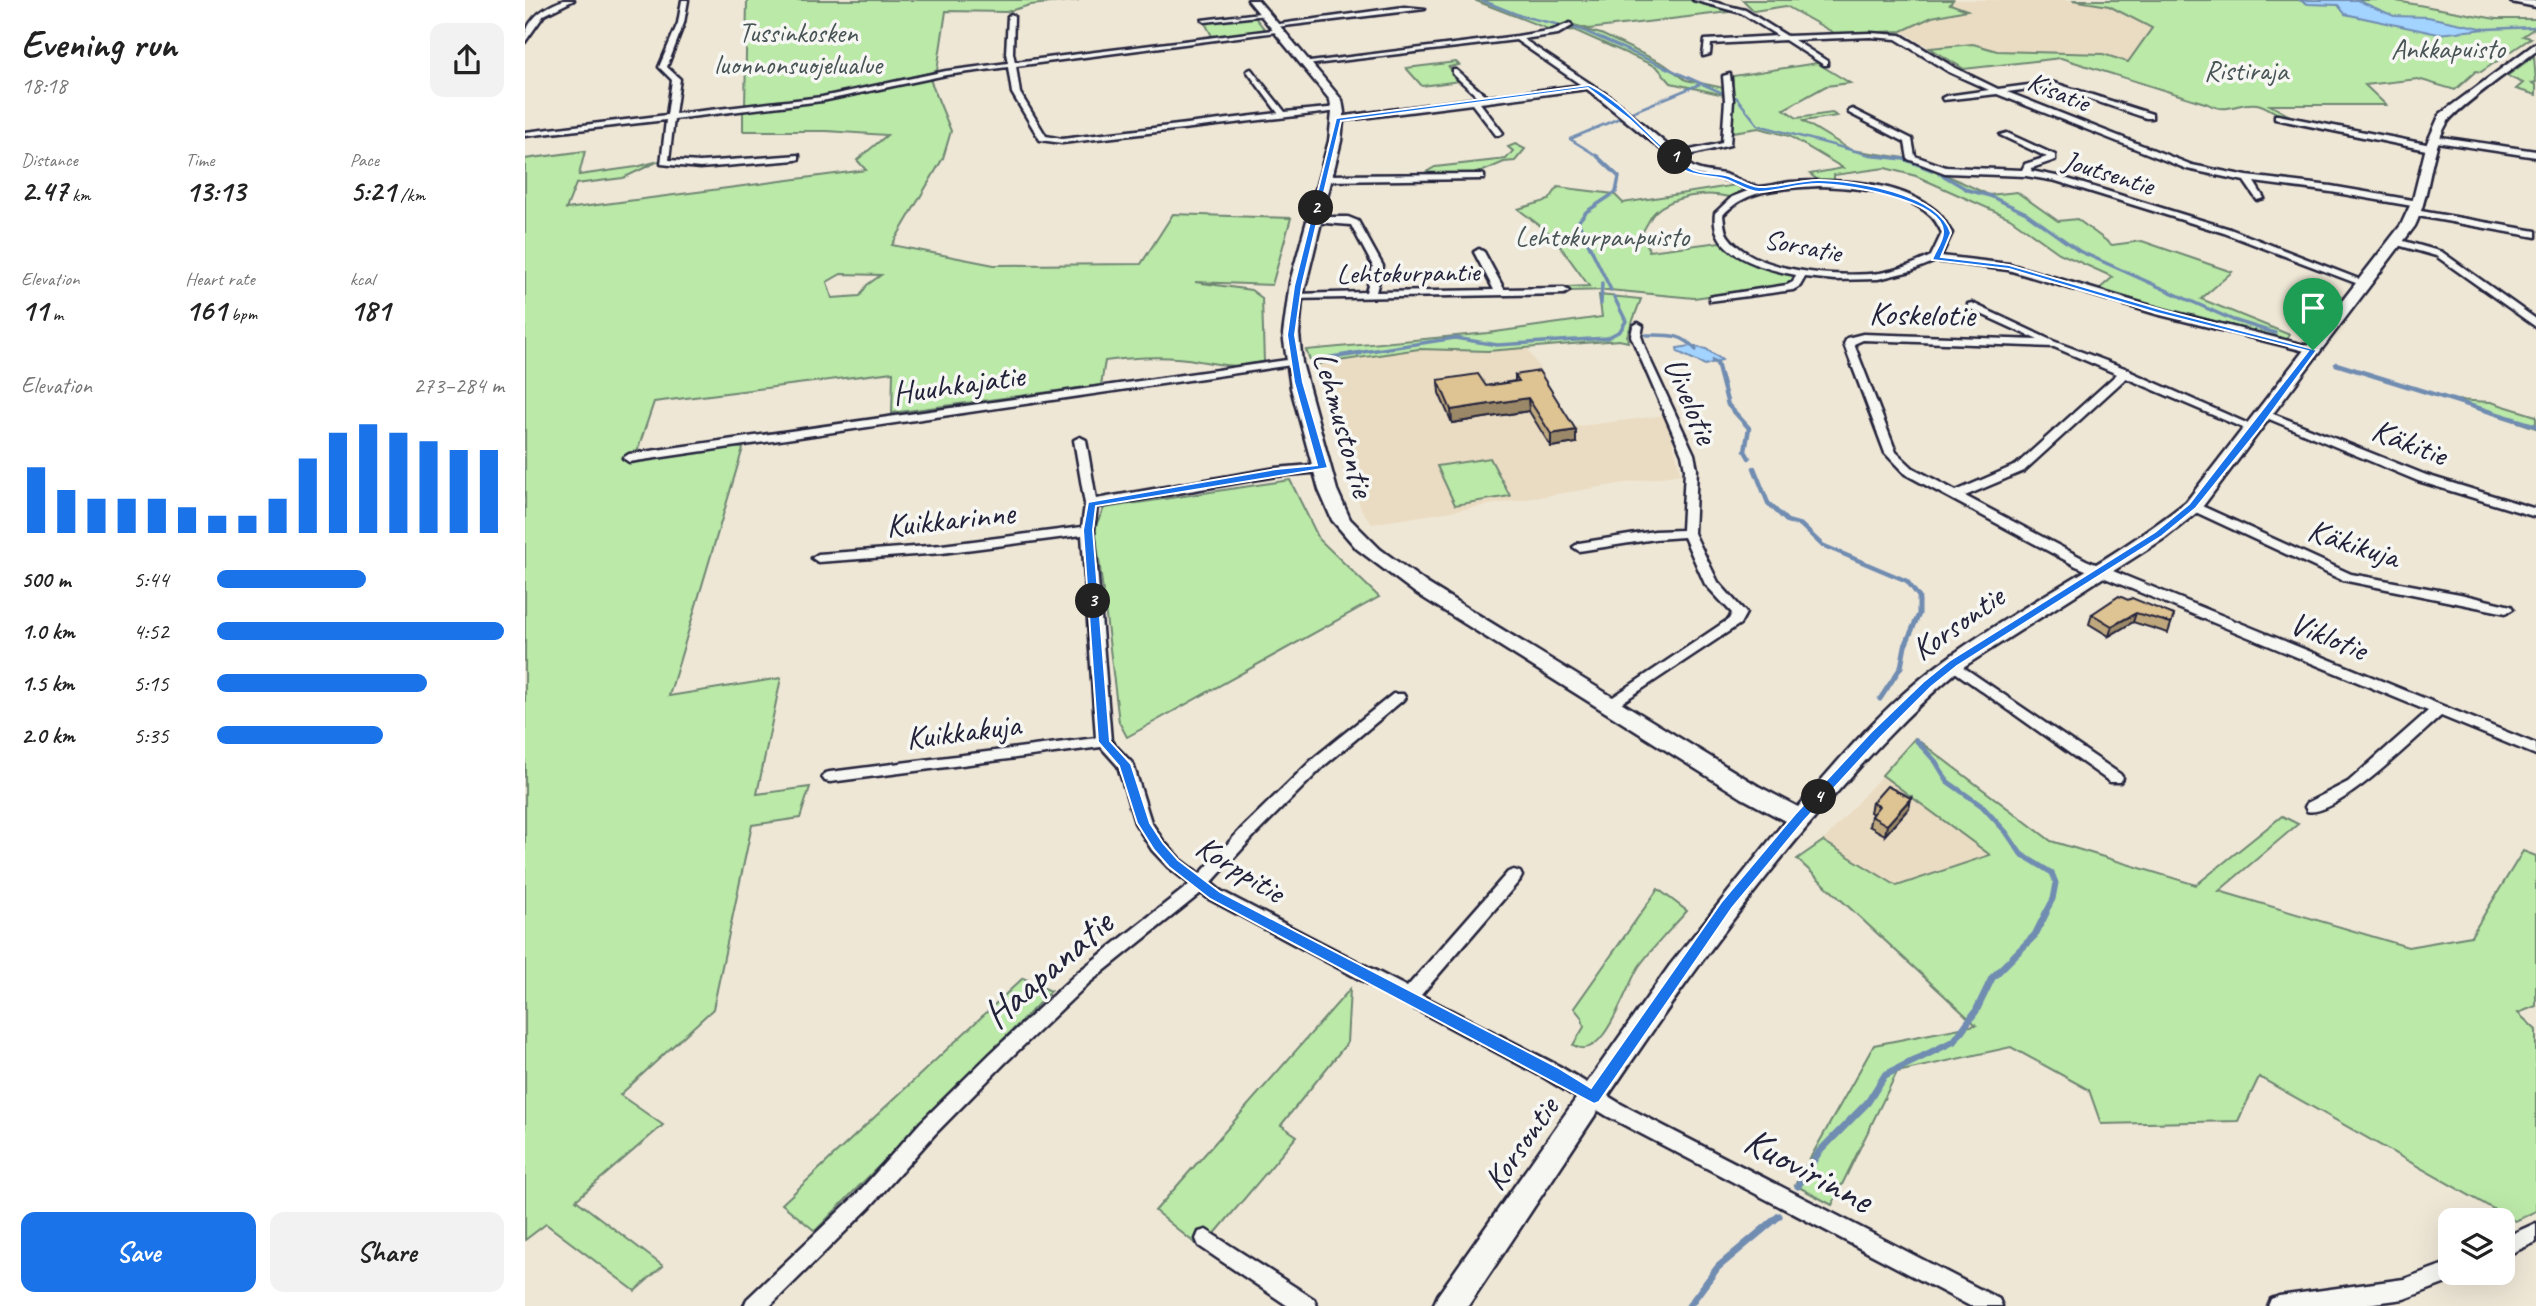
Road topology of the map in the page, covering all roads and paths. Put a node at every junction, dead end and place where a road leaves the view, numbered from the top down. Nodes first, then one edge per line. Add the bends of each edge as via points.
1 (571, 0) edge
2 (685, 0) edge
3 (1696, 0) edge
4 (2515, 0) edge
5 (2536, 4) edge
6 (1011, 16) dead end
7 (1351, 16) junction
8 (1269, 18) edge
9 (1205, 20) dead end
10 (1570, 25) dead end
11 (526, 29) edge
12 (1517, 38) junction
13 (1786, 38) junction
14 (525, 40) edge
15 (2534, 49) edge
16 (1706, 54) dead end
17 (1012, 63) junction
18 (1306, 63) junction
19 (1824, 64) dead end
20 (1251, 71) dead end
21 (1456, 72) dead end
22 (1727, 76) dead end
23 (1589, 86) junction
24 (1997, 91) junction
25 (1946, 98) dead end
26 (1485, 100) junction
27 (1475, 102) junction
28 (1852, 111) dead end
29 (1338, 114) junction
30 (1283, 115) junction
31 (2149, 116) dead end
32 (2278, 117) dead end
33 (671, 118) junction
34 (1499, 133) dead end
35 (525, 134) edge
36 (2004, 135) dead end
37 (2432, 143) junction
38 (2536, 154) edge
39 (1675, 156) junction
40 (796, 158) dead end
41 (2025, 173) junction
42 (1481, 177) dead end
43 (1324, 178) junction
44 (2247, 179) junction
45 (1758, 190) junction
46 (2260, 198) dead end
47 (2417, 209) junction
48 (1313, 219) junction
49 (2536, 234) edge
50 (2397, 242) junction
51 (1479, 252) dead end
52 (1935, 258) junction
53 (1801, 274) junction
54 (2364, 283) junction
55 (1564, 290) dead end
56 (1500, 292) junction
57 (1370, 296) junction
58 (1296, 297) junction
59 (1714, 299) dead end
60 (1972, 306) dead end
61 (2536, 324) edge
62 (1638, 326) dead end
63 (2056, 344) junction
64 (2313, 350) junction
65 (1294, 362) junction
66 (2126, 372) junction
67 (2260, 422) junction
68 (1080, 440) dead end
69 (629, 458) dead end
70 (1323, 468) junction
71 (1955, 496) junction
72 (1091, 504) junction
73 (2193, 506) junction
74 (2536, 513) edge
75 (1088, 530) junction
76 (1688, 533) junction
77 (1579, 547) dead end
78 (818, 558) dead end
79 (2101, 571) junction
80 (2506, 609) dead end
81 (1953, 664) junction
82 (1398, 697) dead end
83 (1609, 706) junction
84 (2439, 710) junction
85 (1104, 742) junction
86 (2536, 750) edge
87 (830, 777) dead end
88 (2115, 778) dead end
89 (2313, 807) dead end
90 (1800, 818) junction
91 (1514, 876) dead end
92 (1201, 884) junction
93 (1410, 996) junction
94 (1594, 1097) junction
95 (2536, 1232) edge
96 (1206, 1240) dead end
97 (2515, 1242) edge
98 (2438, 1277) edge
99 (2313, 1304) edge
100 (755, 1306) edge
101 (1307, 1306) edge
102 (1449, 1306) edge
103 (1991, 1306) edge
104 (2279, 1306) edge

1 - 11 street via 545,8
2 - 33 street via 663,66 676,79
3 - 13 street via 1743,11
4 - 5 main road
6 - 17 street
7 - 7 street via 1373,16 1422,9 1419,7
7 - 8 street
8 - 9 street
8 - 17 street via 1133,49
8 - 18 main road
10 - 12 street
11 - 14 street
12 - 18 street
12 - 23 street
13 - 16 street, Kisatie via 1708,41
13 - 19 street
13 - 24 street, Kisatie via 1898,37
15 - 37 main road, Korsontie via 2444,117
17 - 30 street via 1013,89 1043,138 1050,140
17 - 33 street via 822,99
18 - 29 main road via 1336,100
20 - 30 street
21 - 26 street
22 - 39 street via 1726,145
23 - 26 street
23 - 39 street
24 - 25 street
24 - 31 street via 2057,84
24 - 44 street, Kisatie via 2164,158
26 - 27 street
27 - 29 street
27 - 34 street
28 - 41 street, Joutsentie via 1909,141 1911,157 1938,167
29 - 30 street
29 - 43 main road, Lehmustontie
32 - 37 street
33 - 35 street
33 - 40 street via 664,162 669,164
36 - 41 street via 2051,155 2028,166
37 - 38 street
37 - 47 main road, Korsontie
39 - 45 street via 1693,172 1725,177
41 - 54 street, Joutsentie via 2206,225
42 - 43 street
43 - 48 main road, Lehmustontie
44 - 46 street
44 - 47 street, Kisatie via 2326,188
45 - 52 street, Sorsatie via 1821,182 1887,191 1936,215 1945,226 1947,233
45 - 53 street, Sorsatie via 1738,197 1718,215 1720,237 1751,259
47 - 49 street, Kisatie
47 - 50 main road, Korsontie
48 - 57 street via 1355,223 1378,267
48 - 58 main road, Lehmustontie
50 - 54 main road, Korsontie
50 - 61 street via 2439,254
51 - 56 street
52 - 53 street, Sorsatie via 1876,277
52 - 64 street, Sorsatie via 2009,267 2160,312
53 - 59 street via 1789,288
54 - 64 main road, Korsontie
55 - 56 street, Lehtokurpantie
56 - 57 street, Lehtokurpantie
57 - 58 street, Lehtokurpantie
58 - 65 main road, Lehmustontie via 1291,335
60 - 63 street
62 - 76 street, Uivelotie via 1642,354 1688,454
63 - 66 street, Koskelotie
63 - 71 street, Koskelotie via 1851,340 1850,350 1891,453 1909,471
64 - 67 main road, Korsontie
65 - 69 street, Huuhkajatie
65 - 70 main road, Lehmustontie
66 - 67 street, Koskelotie
66 - 71 street via 2020,468
67 - 73 main road, Korsontie
67 - 74 street, Käkitie
68 - 72 street
70 - 72 street
70 - 83 main road, Lehmustontie via 1334,507 1346,527 1376,557
71 - 79 street, Koskelotie
72 - 75 street
73 - 79 main road, Korsontie
73 - 80 street, Käkikuja via 2347,577
75 - 78 street, Kuikkarinne via 942,549
75 - 85 street
76 - 77 street
76 - 83 street, Uivelotie via 1711,584 1739,613 1735,621
79 - 81 main road, Korsontie
79 - 84 street, Viklotie
81 - 88 street
81 - 90 main road, Korsontie via 1876,735
82 - 92 street, Haapanatie via 1320,761
83 - 90 main road, Lehmustontie
84 - 86 street, Viklotie
84 - 89 street via 2353,786
85 - 87 street, Kuikkakuja
85 - 92 street, Korppitie via 1125,764 1143,823 1158,846
90 - 94 main road, Korsontie via 1727,905
91 - 93 street
92 - 93 street, Korppitie
92 - 100 street, Haapanatie via 1083,978 998,1058 862,1202
93 - 94 street, Korppitie
94 - 102 main road, Korsontie
94 - 103 street, Kuovirinne
95 - 97 street
96 - 101 street
98 - 99 street via 2405,1289
99 - 104 street

